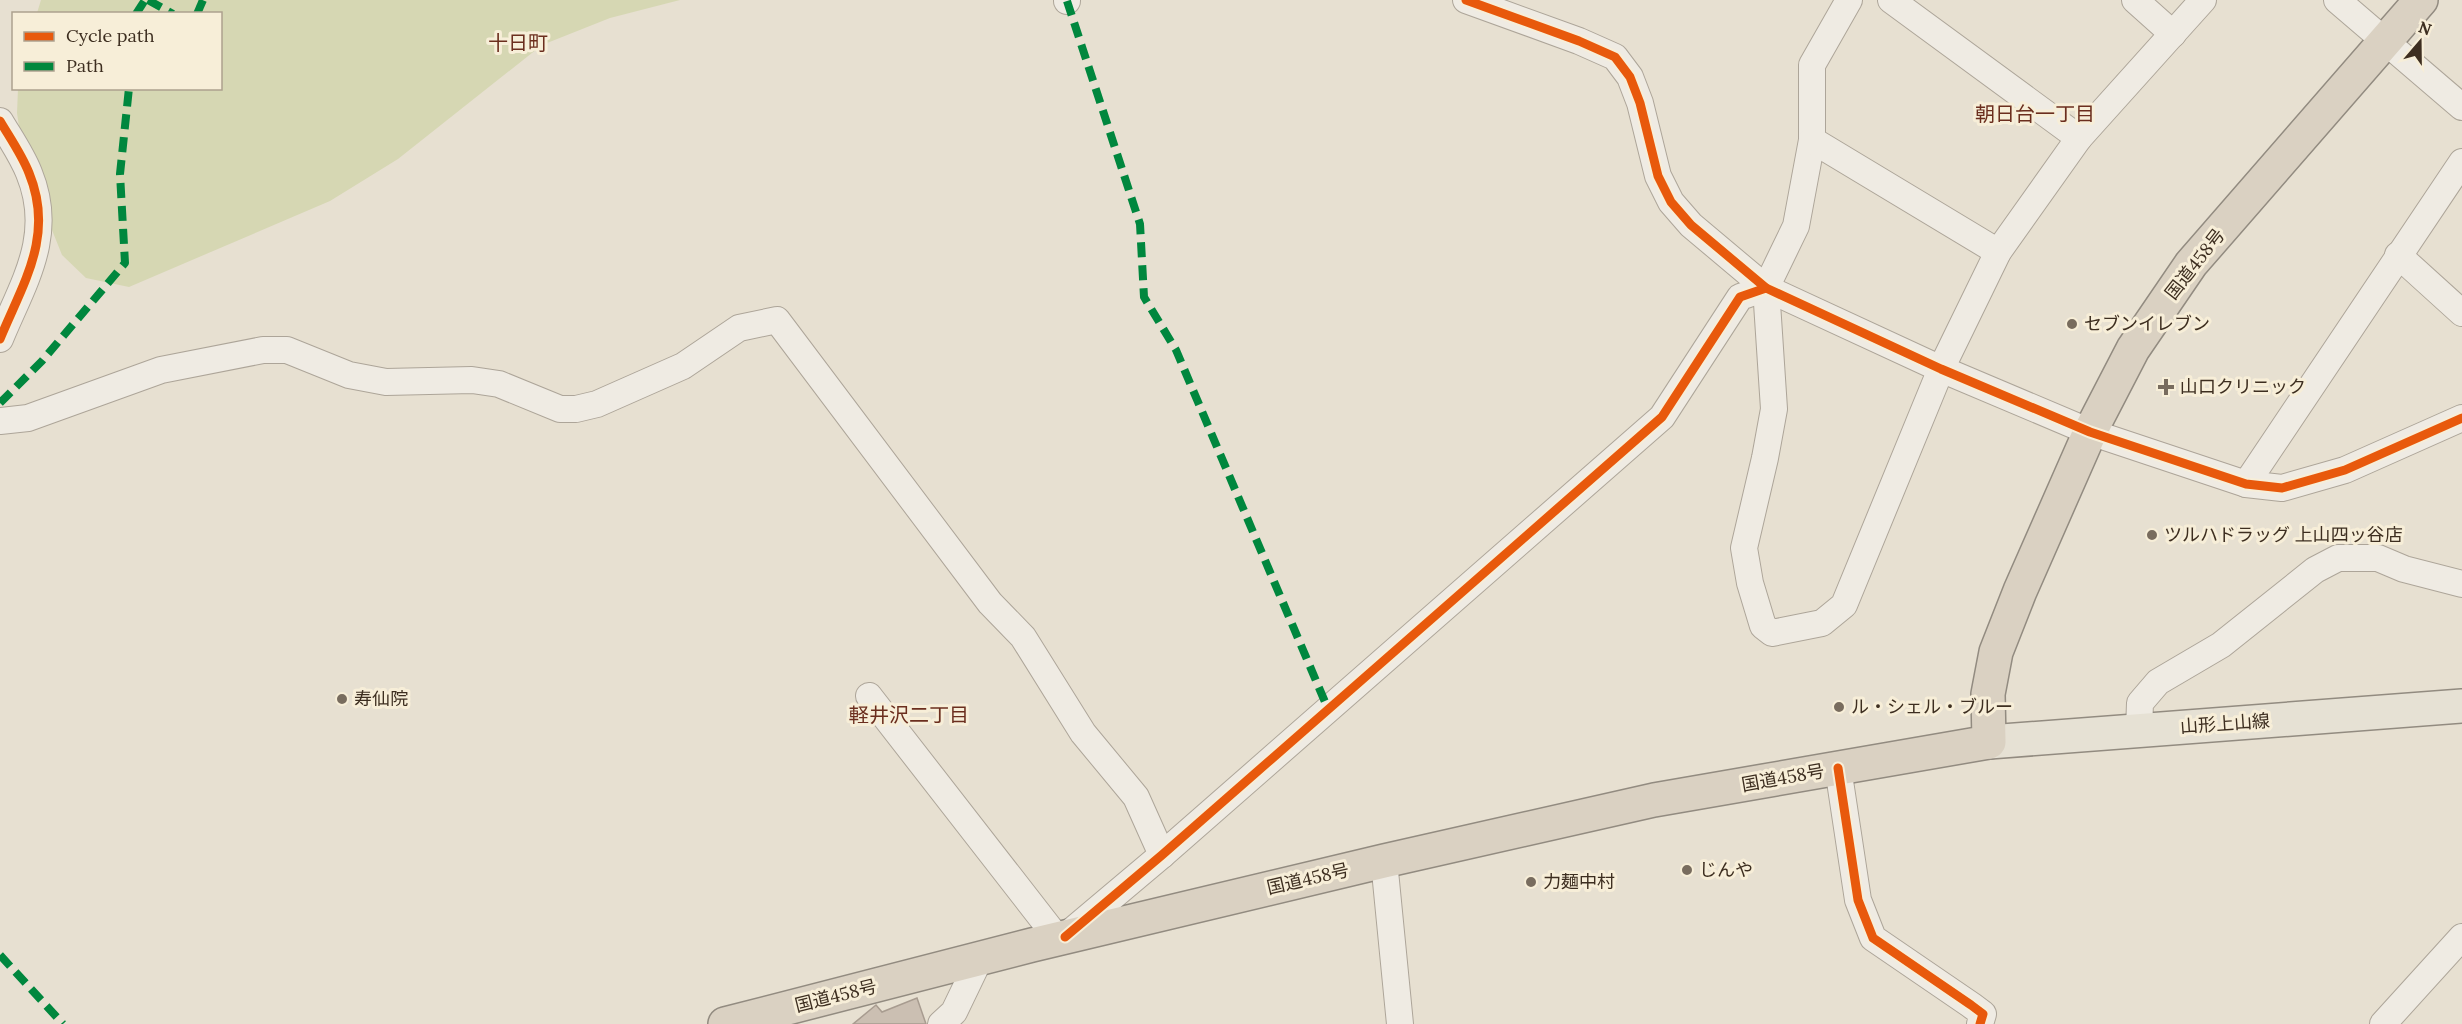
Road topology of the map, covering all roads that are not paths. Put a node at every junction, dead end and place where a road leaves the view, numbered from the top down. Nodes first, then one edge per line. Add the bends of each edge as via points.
1 (1466, 0) edge
2 (1849, 0) edge
3 (1891, 0) edge
4 (2135, 0) edge
5 (2203, 0) edge
6 (2337, 0) edge
7 (2421, 0) edge
8 (2173, 34) junction
9 (2384, 40) junction
10 (2462, 107) edge
11 (0, 121) edge
12 (2079, 138) junction
13 (1812, 140) junction
14 (2462, 162) edge
15 (1998, 252) junction
16 (2398, 255) junction
17 (1766, 288) junction
18 (2462, 313) edge
19 (0, 339) edge
20 (1941, 369) junction
21 (2462, 418) edge
22 (0, 421) edge
23 (2090, 432) junction
24 (2246, 484) junction
25 (2462, 584) edge
26 (869, 696) dead end
27 (2462, 705) edge
28 (2139, 730) junction
29 (1989, 742) junction
30 (1838, 768) junction
31 (1162, 855) junction
32 (1384, 861) junction
33 (2462, 937) edge
34 (1061, 938) junction
35 (980, 958) junction
36 (2387, 1023) edge
37 (725, 1024) edge
38 (941, 1024) edge
39 (1400, 1024) edge
40 (1980, 1024) edge

1 - 17 street via 1615,57 1630,77 1658,176 1671,202 1691,225
2 - 13 street via 1812,65
3 - 12 street
4 - 8 street
5 - 8 street
6 - 9 street
7 - 9 highway, 国道458号
8 - 12 street
9 - 10 street
9 - 23 highway, 国道458号 via 2191,264 2133,349
11 - 19 street via 29,173 39,227 21,297
12 - 15 street
13 - 15 street
13 - 17 street via 1796,226
14 - 16 street
15 - 20 street
16 - 18 street
16 - 24 street
17 - 20 street
17 - 20 street via 1774,409 1744,548 1763,626 1772,633 1822,623 1844,605
17 - 31 street via 1740,297 1662,417
20 - 23 street
21 - 24 street via 2345,470 2283,488
22 - 31 street via 28,418 161,370 263,350 287,350 349,375 386,382 472,380 499,384 560,409 576,409 597,404 683,366 739,328 777,320 990,603 1023,637 1083,733 1136,797
23 - 24 street
23 - 29 highway, 国道458号 via 1996,652 1988,694
25 - 28 street via 2378,558 2338,558 2315,570 2221,645 2158,682 2140,704
26 - 34 street
27 - 28 main road, 山形上山線
28 - 29 main road, 山形上山線
29 - 30 highway, 国道458号
30 - 32 highway, 国道458号 via 1654,801
30 - 40 street via 1858,900 1873,938 1983,1014
31 - 34 street
32 - 34 highway, 国道458号
32 - 39 street
33 - 36 street
34 - 35 highway, 国道458号
35 - 37 highway, 国道458号
35 - 38 street via 954,1012

